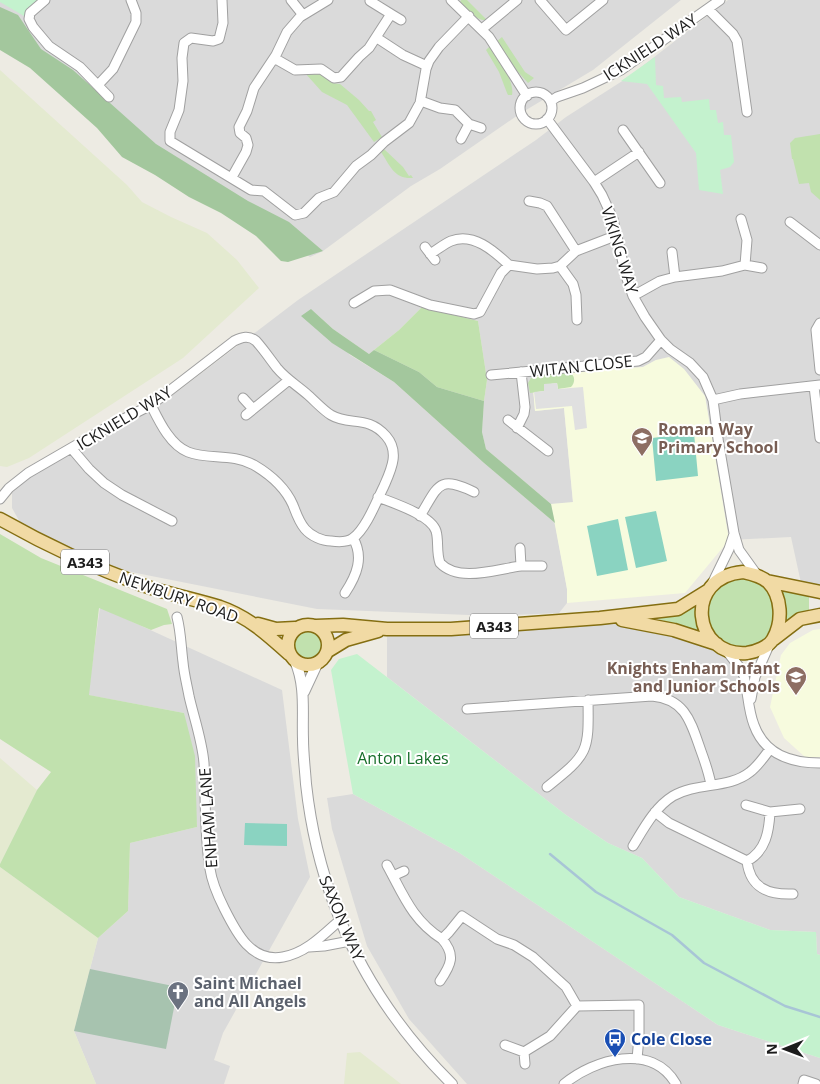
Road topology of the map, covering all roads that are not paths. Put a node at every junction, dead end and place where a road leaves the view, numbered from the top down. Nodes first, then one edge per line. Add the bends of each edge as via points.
1 (46, 0) edge
2 (131, 0) edge
3 (222, 0) edge
4 (291, 0) edge
5 (328, 0) edge
6 (451, 0) edge
7 (517, 0) edge
8 (540, 0) edge
9 (603, 0) edge
10 (720, 0) edge
11 (370, 1) edge
12 (709, 10) junction
13 (391, 14) junction
14 (303, 15) junction
15 (469, 16) junction
16 (401, 20) dead end
17 (482, 29) junction
18 (377, 38) junction
19 (274, 58) junction
20 (427, 66) junction
21 (98, 85) junction
22 (527, 96) junction
23 (109, 97) dead end
24 (421, 101) junction
25 (550, 102) junction
26 (747, 112) dead end
27 (547, 119) junction
28 (469, 124) junction
29 (481, 128) dead end
30 (623, 130) dead end
31 (461, 138) dead end
32 (639, 152) junction
33 (232, 178) junction
34 (594, 182) junction
35 (660, 183) dead end
36 (529, 201) dead end
37 (741, 219) dead end
38 (790, 222) dead end
39 (615, 236) junction
40 (820, 245) edge
41 (576, 251) junction
42 (672, 252) dead end
43 (430, 253) dead end
44 (510, 265) junction
45 (745, 265) junction
46 (560, 266) junction
47 (762, 268) dead end
48 (675, 277) junction
49 (633, 296) junction
50 (354, 303) dead end
51 (577, 320) dead end
52 (820, 323) edge
53 (661, 340) junction
54 (820, 370) edge
55 (521, 372) junction
56 (491, 375) dead end
57 (289, 380) junction
58 (817, 386) edge
59 (243, 398) dead end
60 (713, 400) junction
61 (151, 405) junction
62 (508, 420) dead end
63 (517, 428) junction
64 (820, 438) edge
65 (72, 449) junction
66 (548, 451) dead end
67 (474, 492) dead end
68 (378, 497) junction
69 (0, 499) edge
70 (420, 516) junction
71 (0, 519) edge
72 (172, 522) dead end
73 (734, 533) junction
74 (353, 538) junction
75 (520, 548) dead end
76 (521, 566) junction
77 (542, 566) dead end
78 (762, 578) junction
79 (709, 589) junction
80 (820, 592) edge
81 (345, 593) dead end
82 (820, 615) edge
83 (177, 617) dead end
84 (600, 618) junction
85 (251, 622) junction
86 (316, 626) junction
87 (295, 628) junction
88 (387, 629) junction
89 (772, 640) junction
90 (721, 647) junction
91 (328, 651) junction
92 (292, 657) junction
93 (318, 662) junction
94 (303, 693) junction
95 (588, 700) junction
96 (750, 707) junction
97 (467, 709) dead end
98 (770, 748) junction
99 (820, 763) edge
100 (711, 785) junction
101 (547, 787) dead end
102 (746, 805) dead end
103 (800, 809) dead end
104 (655, 812) junction
105 (770, 812) junction
106 (632, 846) dead end
107 (747, 862) junction
108 (387, 864) dead end
109 (404, 871) dead end
110 (393, 876) junction
111 (793, 894) dead end
112 (340, 920) junction
113 (442, 939) junction
114 (350, 941) junction
115 (309, 947) junction
116 (440, 981) dead end
117 (577, 1006) junction
118 (504, 1045) dead end
119 (524, 1052) junction
120 (637, 1059) junction
121 (525, 1064) dead end
122 (452, 1084) edge
123 (564, 1084) edge
124 (676, 1084) edge
125 (802, 1084) edge
126 (816, 1084) edge

1 - 21 street via 30,13 30,22 49,46 80,67
2 - 21 street via 136,22 113,69
3 - 33 street via 223,22 219,39 192,38 184,43 180,110 170,136 172,144
4 - 14 street
5 - 14 street
6 - 15 street
7 - 17 street
8 - 9 street via 566,30
10 - 12 street, ICKNIELD WAY
11 - 13 street
12 - 25 street, ICKNIELD WAY via 621,70
12 - 26 street via 738,41
13 - 16 street
13 - 18 street
14 - 19 street via 287,32
15 - 17 street
15 - 20 street via 439,47
17 - 22 street
18 - 19 street via 338,78 332,78 319,69 292,69
18 - 20 street
19 - 33 street via 254,88 239,126 247,148
20 - 24 street
21 - 23 street
22 - 25 street via 540,93
22 - 27 street via 521,106 525,118 535,124
24 - 28 street via 456,110
24 - 33 street via 406,126 356,166 336,190 319,198 302,214 292,214 264,192 252,190
25 - 27 street via 552,111
27 - 34 street, VIKING WAY
28 - 29 street
28 - 31 street
30 - 32 street
32 - 34 street
32 - 35 street
34 - 39 street, VIKING WAY via 613,220
36 - 41 street via 546,206
37 - 45 street via 746,240
38 - 40 street
39 - 41 street
39 - 49 street, VIKING WAY
41 - 46 street
42 - 48 street
43 - 44 street via 451,241 472,239
44 - 46 street via 537,269
44 - 50 street via 501,273 480,312 474,314 430,305 390,290 374,291
45 - 47 street
45 - 48 street
46 - 51 street via 573,284
48 - 49 street
49 - 53 street, VIKING WAY
52 - 54 street via 816,330
53 - 55 street, WITAN CLOSE via 638,361
53 - 60 street, VIKING WAY via 698,370
55 - 56 street, WITAN CLOSE
55 - 63 street via 525,407
57 - 59 street via 250,412
57 - 61 street, ICKNIELD WAY via 256,341 247,337 234,342
57 - 68 street via 332,416 366,423 388,438 394,461
58 - 60 street
58 - 64 street
60 - 73 street, VIKING WAY
61 - 65 street, ICKNIELD WAY
61 - 74 street via 170,436 185,450 242,460 273,478 311,534 331,541
62 - 63 street
63 - 66 street
65 - 69 street, ICKNIELD WAY via 28,473
65 - 72 street via 104,483
67 - 70 street via 455,484 438,487
68 - 70 street
68 - 74 street via 364,526
70 - 76 street via 432,523 436,530 438,558 446,568 470,573
71 - 85 main road, NEWBURY ROAD / A343 via 93,566 158,590 220,607
73 - 78 street via 739,550
73 - 79 street
74 - 81 street via 359,562
75 - 76 street
76 - 77 street
78 - 79 main road, A343 via 735,573 718,580
78 - 80 main road, A343
78 - 89 main road via 775,592 779,607 779,620
79 - 84 main road, A343 via 678,609
79 - 90 main road via 702,607 703,622 707,634
82 - 89 main road, A343 via 800,619
83 - 115 street, ENHAM LANE via 204,761 208,858 218,895 236,930 254,951 268,958 282,958
84 - 88 main road, A343 via 451,629
84 - 90 main road, A343 via 657,626
85 - 87 main road, NEWBURY ROAD / A343 via 276,629
85 - 92 main road, NEWBURY ROAD / A343
86 - 87 main road, A343
86 - 88 main road, A343
86 - 91 main road via 326,634
87 - 92 main road via 287,642
88 - 91 main road, A343 via 346,640
89 - 90 main road, A343 via 752,652 740,653
89 - 96 street via 755,677
90 - 96 street via 741,669
91 - 93 main road, A343
92 - 93 main road via 306,664
92 - 94 street, SAXON WAY
93 - 94 street, SAXON WAY
94 - 112 street, SAXON WAY via 303,743 311,818 324,878
95 - 97 street
95 - 100 street via 652,696 672,701 689,720
95 - 101 street via 588,738 583,754
96 - 98 street via 753,724
98 - 99 street via 798,763
98 - 100 street via 745,776
100 - 104 street via 675,794
102 - 105 street
103 - 105 street
104 - 106 street
104 - 107 street via 669,823
105 - 107 street via 765,843
107 - 111 street via 750,878 758,886 777,894
108 - 110 street
109 - 110 street
110 - 113 street via 417,918
112 - 114 street, SAXON WAY
112 - 115 street, ENHAM LANE
113 - 116 street via 451,959
113 - 117 street via 463,912 497,939 532,957 566,987
114 - 115 street, ENHAM LANE
114 - 122 street, SAXON WAY via 388,1010
117 - 119 street via 550,1036
117 - 120 street via 639,1006
118 - 119 street
119 - 121 street
120 - 123 street via 600,1063
120 - 124 street via 660,1066
125 - 126 street via 804,1080

